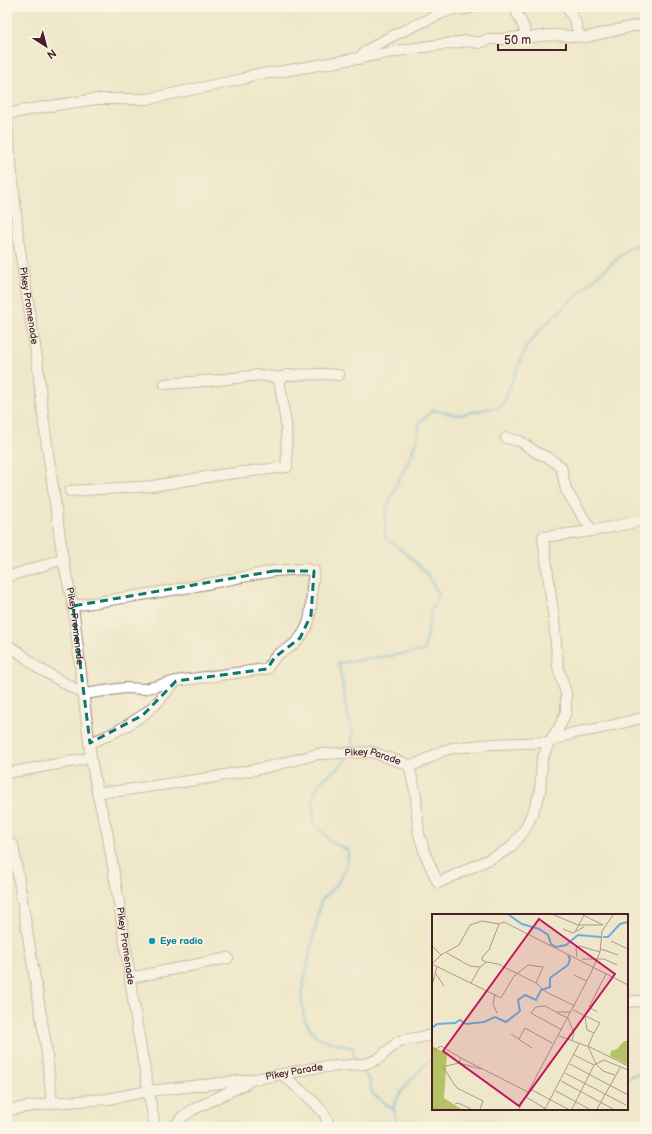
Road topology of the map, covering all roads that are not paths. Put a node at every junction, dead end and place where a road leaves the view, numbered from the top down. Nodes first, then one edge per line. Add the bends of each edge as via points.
1 (473, 7) edge
2 (515, 7) edge
3 (567, 7) edge
4 (645, 25) edge
5 (526, 36) junction
6 (579, 36) junction
7 (359, 59) junction
8 (7, 114) edge
9 (7, 123) edge
10 (8, 142) edge
11 (339, 375) dead end
12 (279, 378) junction
13 (165, 384) dead end
14 (506, 438) dead end
15 (70, 491) dead end
16 (645, 520) edge
17 (592, 531) junction
18 (63, 559) junction
19 (7, 577) edge
20 (73, 606) junction
21 (7, 645) edge
22 (176, 682) junction
23 (84, 694) junction
24 (645, 717) edge
25 (549, 742) junction
26 (90, 743) junction
27 (92, 758) junction
28 (409, 765) junction
29 (7, 773) edge
30 (97, 792) junction
31 (7, 842) edge
32 (228, 958) dead end
33 (130, 978) junction
34 (645, 1001) edge
35 (628, 1002) edge
36 (432, 1035) edge
37 (283, 1075) junction
38 (256, 1079) junction
39 (149, 1091) junction
40 (52, 1103) junction
41 (7, 1110) edge
42 (155, 1127) edge
43 (174, 1127) edge
44 (328, 1127) edge

1 - 7 street via 466,10 453,9 440,14 388,38 369,49
2 - 5 street
3 - 6 street
4 - 6 street via 587,37
5 - 6 street
5 - 7 street via 416,48
7 - 8 street via 252,75 148,99 96,100
9 - 10 street, Pikey Promenade
10 - 18 street, Pikey Promenade
11 - 12 street via 288,375
12 - 13 street via 259,375
12 - 15 street via 286,424 287,467 152,486
14 - 17 street via 520,441 561,467 566,490
16 - 17 street
17 - 25 street via 543,537 558,667 566,693 564,719
18 - 19 street
18 - 20 street, Pikey Promenade
20 - 22 street via 274,571 314,571 309,624 300,638 275,657 267,669
20 - 23 street, Pikey Promenade
21 - 23 street via 38,668
22 - 23 street via 144,689 125,688
22 - 26 street via 143,715
23 - 26 street, Pikey Promenade
24 - 25 street, Pikey Parade via 573,733
25 - 28 street, Pikey Parade via 509,742 452,748
25 - 28 street via 542,760 540,793 524,831 510,848 438,883 419,834 416,796
26 - 27 street, Pikey Promenade
27 - 29 street
27 - 30 street, Pikey Promenade
28 - 30 street, Pikey Parade via 372,752 318,754 210,778
30 - 33 street, Pikey Promenade via 107,831
31 - 40 street via 13,845 46,1046
32 - 33 street
33 - 39 street, Pikey Promenade
34 - 35 street
36 - 37 street, Pikey Parade via 399,1041 371,1062 314,1068
37 - 38 street, Pikey Parade
37 - 44 street via 324,1113
38 - 39 street, Pikey Parade
38 - 43 street via 194,1109 182,1117
39 - 40 street, Pikey Parade
39 - 42 street, Pikey Promenade
40 - 41 street, Pikey Parade

